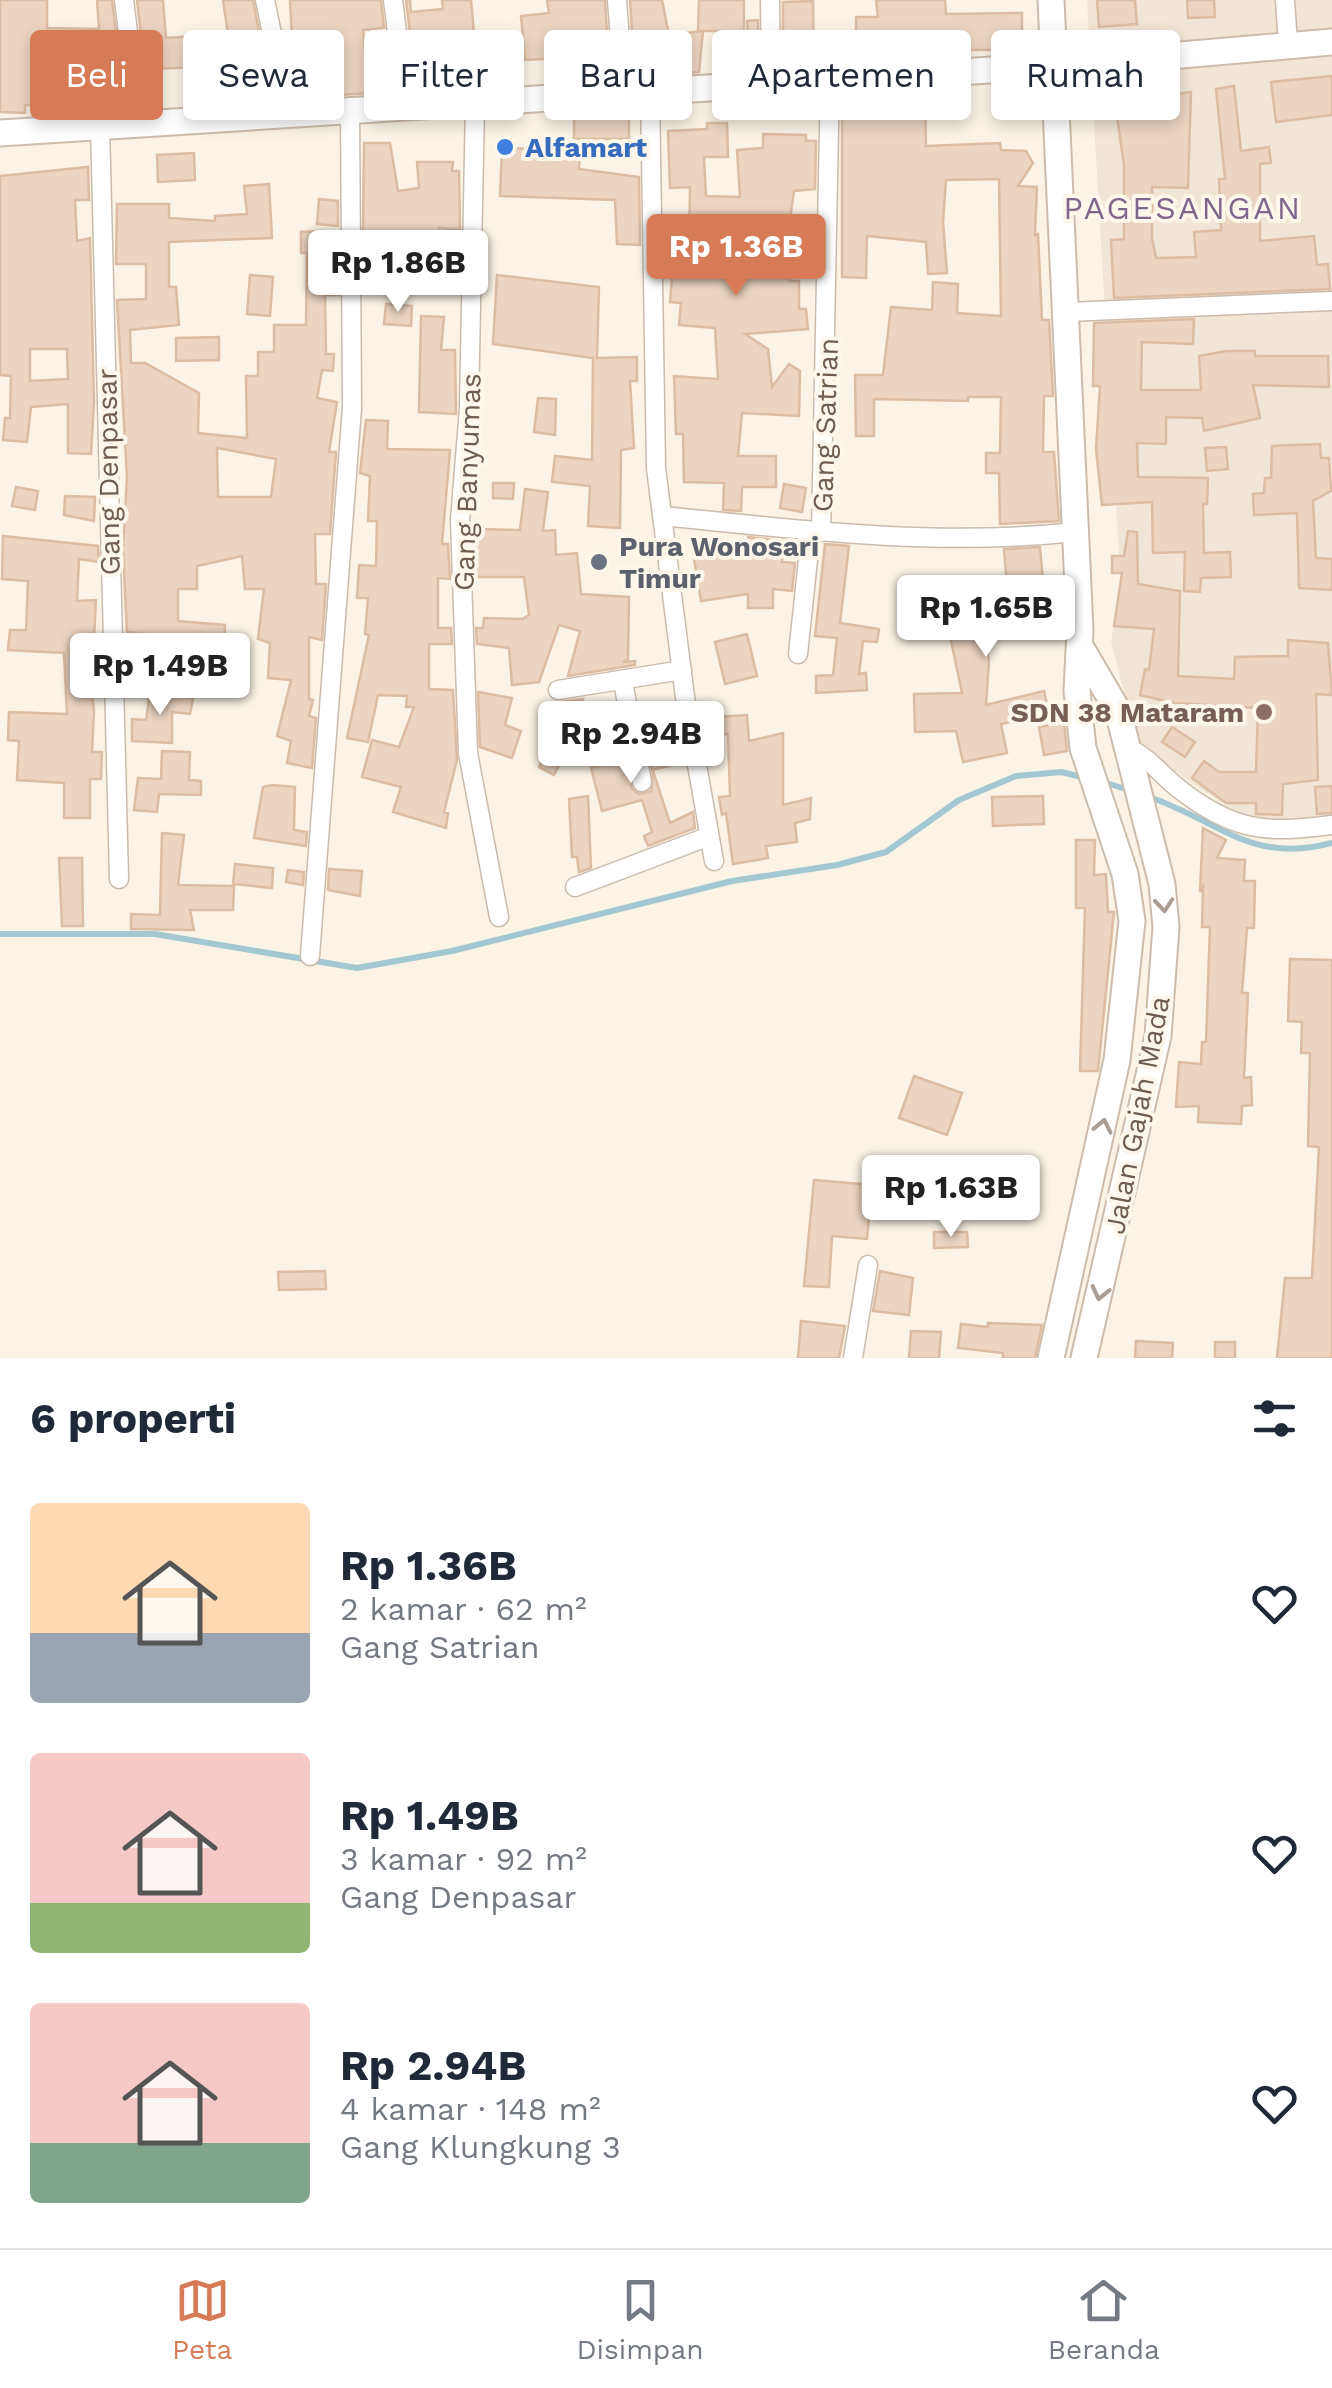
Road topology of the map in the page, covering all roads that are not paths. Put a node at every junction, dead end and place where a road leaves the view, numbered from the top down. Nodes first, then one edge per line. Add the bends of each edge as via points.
1 (124, 0) edge
2 (265, 0) edge
3 (394, 0) edge
4 (617, 0) edge
5 (770, 0) edge
6 (1051, 0) edge
7 (1285, 0) edge
8 (271, 30) edge
9 (397, 30) edge
10 (624, 30) edge
11 (770, 30) edge
12 (1052, 30) edge
13 (1332, 42) edge
14 (1288, 44) junction
15 (1180, 54) edge
16 (364, 106) edge
17 (344, 107) edge
18 (350, 107) junction
19 (183, 118) edge
20 (475, 120) edge
21 (638, 120) edge
22 (829, 120) edge
23 (1056, 120) edge
24 (139, 121) junction
25 (100, 125) junction
26 (0, 133) edge
27 (1332, 301) edge
28 (1066, 312) junction
29 (663, 516) junction
30 (816, 531) junction
31 (1075, 532) junction
32 (1080, 646) junction
33 (798, 654) dead end
34 (682, 670) junction
35 (623, 682) junction
36 (558, 690) dead end
37 (1129, 749) junction
38 (642, 782) dead end
39 (1332, 825) edge
40 (707, 837) junction
41 (714, 861) dead end
42 (118, 880) dead end
43 (575, 887) dead end
44 (499, 918) dead end
45 (310, 956) dead end
46 (1117, 1060) junction
47 (1151, 1072) junction
48 (868, 1264) dead end
49 (853, 1358) edge
50 (1052, 1358) edge
51 (1084, 1358) edge

1 - 24 street
2 - 8 street
3 - 9 street
4 - 10 street
5 - 11 street
6 - 12 main road, Jalan Gajah Mada
7 - 14 street
13 - 14 main road
14 - 15 main road
16 - 18 main road
17 - 18 main road
18 - 45 street via 352,408
19 - 24 main road
20 - 44 street, Gang Banyumas via 460,520 468,753
21 - 29 street
22 - 30 street, Gang Satrian
23 - 28 main road, Jalan Gajah Mada
24 - 25 main road
25 - 26 main road
25 - 42 street, Gang Denpasar
27 - 28 street
28 - 31 main road, Jalan Gajah Mada
29 - 30 street
29 - 34 street
30 - 31 street via 1001,538
30 - 33 street, Gang Satrian
31 - 32 main road, Jalan Gajah Mada
32 - 37 main road, Jalan Gajah Mada via 1105,682
32 - 46 main road, Jalan Gajah Mada via 1083,748 1130,900 1130,963
34 - 35 street
34 - 40 street
35 - 36 street
35 - 38 street
37 - 39 street via 1240,826 1265,832
37 -> 47 main road, Jalan Gajah Mada via 1166,927
40 - 41 street
40 - 43 street
46 - 47 main road
50 -> 46 main road, Jalan Gajah Mada
47 -> 51 main road, Jalan Gajah Mada
48 - 49 street

